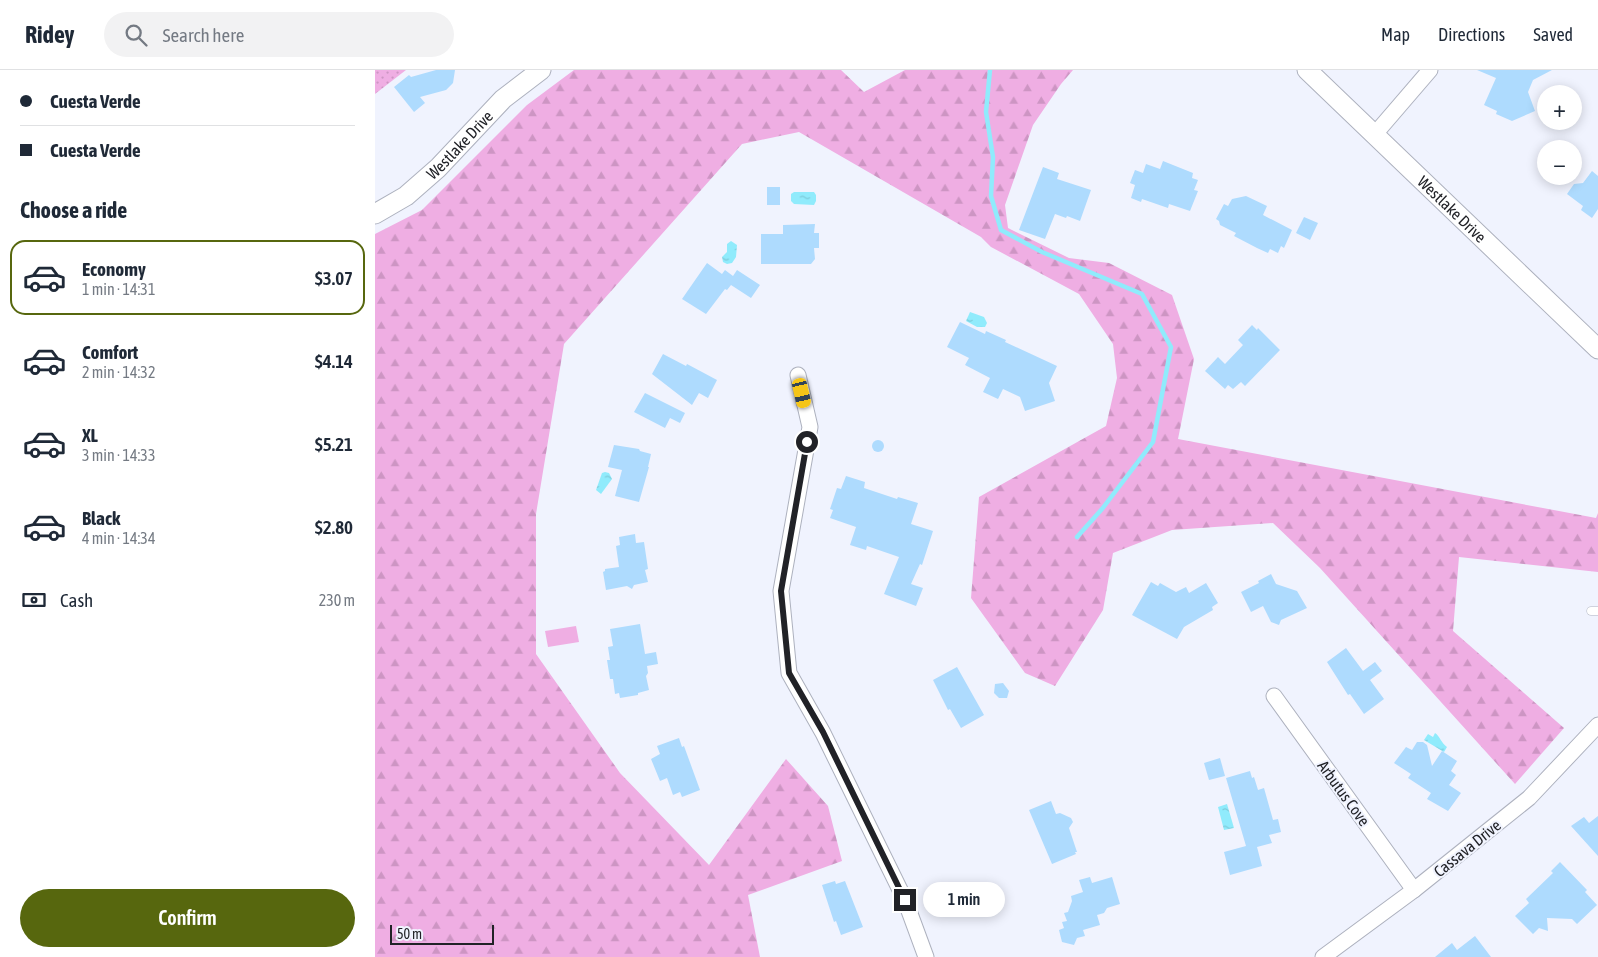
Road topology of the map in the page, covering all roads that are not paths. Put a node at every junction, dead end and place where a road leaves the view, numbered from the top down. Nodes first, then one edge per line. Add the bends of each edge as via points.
1 (541, 70) edge
2 (1307, 70) edge
3 (1430, 70) edge
4 (1375, 134) junction
5 (375, 214) edge
6 (1598, 349) edge
7 (798, 375) dead end
8 (1275, 696) dead end
9 (1598, 725) edge
10 (1414, 890) junction
11 (925, 957) edge
12 (1323, 957) edge

1 - 5 street, Westlake Drive via 503,99 438,168 406,196
2 - 4 street, Westlake Drive
3 - 4 street
4 - 6 street, Westlake Drive
7 - 11 street via 810,427 781,591 789,673 823,732 905,900
8 - 10 street, Arbutus Cove
9 - 10 street, Cassava Drive via 1529,798
10 - 12 street, Cassava Drive

